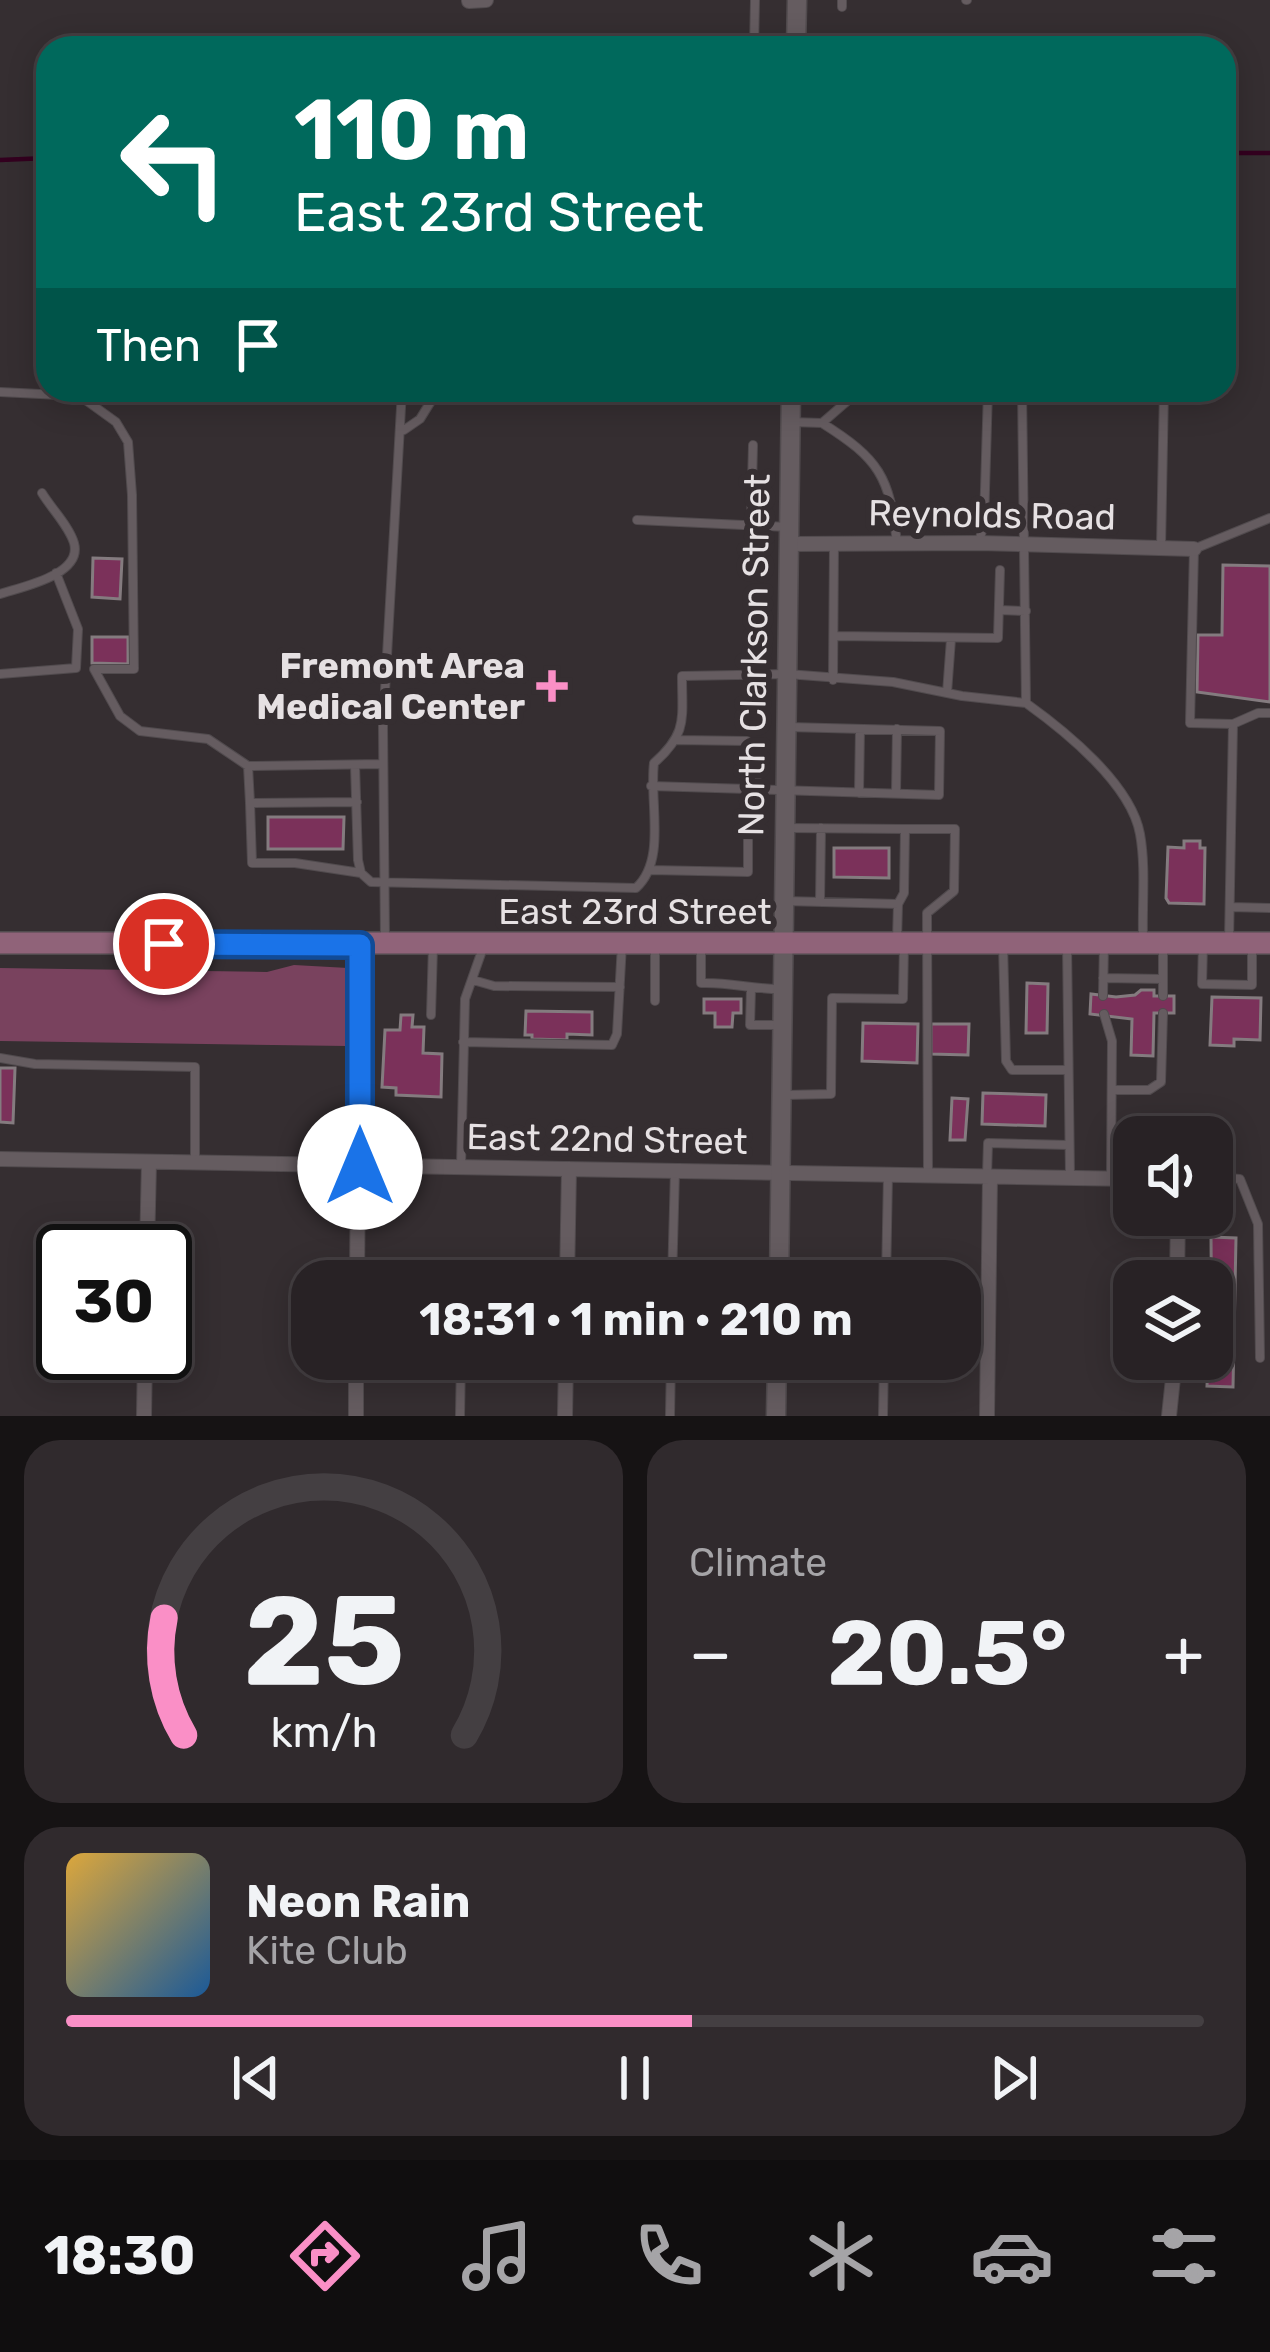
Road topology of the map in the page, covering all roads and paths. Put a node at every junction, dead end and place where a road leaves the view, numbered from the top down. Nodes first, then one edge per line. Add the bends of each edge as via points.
1 (486, 0) edge
2 (755, 0) edge
3 (797, 0) edge
4 (469, 2) edge
5 (754, 36) edge
6 (796, 36) edge
7 (0, 392) edge
8 (36, 394) edge
9 (88, 402) edge
10 (402, 402) edge
11 (431, 402) edge
12 (791, 402) edge
13 (846, 402) edge
14 (988, 402) edge
15 (1022, 402) edge
16 (1164, 402) edge
17 (791, 422) junction
18 (822, 422) junction
19 (403, 431) junction
20 (753, 445) dead end
21 (42, 493) dead end
22 (1270, 518) edge
23 (637, 520) dead end
24 (751, 525) junction
25 (789, 536) junction
26 (979, 543) junction
27 (834, 544) junction
28 (897, 544) junction
29 (1024, 544) junction
30 (1161, 547) junction
31 (1194, 549) junction
32 (1000, 570) dead end
33 (56, 573) junction
34 (0, 594) edge
35 (999, 610) junction
36 (1027, 611) junction
37 (833, 636) junction
38 (951, 639) junction
39 (76, 668) junction
40 (94, 669) junction
41 (0, 674) edge
42 (788, 674) junction
43 (833, 680) junction
44 (947, 693) junction
45 (1026, 703) junction
46 (1270, 713) edge
47 (1234, 724) junction
48 (786, 727) junction
49 (860, 729) junction
50 (897, 729) junction
51 (677, 740) junction
52 (382, 764) junction
53 (355, 765) junction
54 (248, 766) junction
55 (651, 786) junction
56 (752, 790) junction
57 (785, 792) junction
58 (859, 793) junction
59 (896, 793) junction
60 (357, 802) junction
61 (250, 803) junction
62 (785, 828) junction
63 (821, 828) junction
64 (904, 829) junction
65 (650, 870) junction
66 (361, 873) junction
67 (386, 884) junction
68 (784, 901) junction
69 (820, 902) junction
70 (898, 904) junction
71 (1229, 908) junction
72 (1270, 908) edge
73 (1067, 942) junction
74 (1103, 942) junction
75 (1153, 942) junction
76 (0, 943) edge
77 (901, 943) junction
78 (928, 943) junction
79 (1003, 943) junction
80 (1203, 943) junction
81 (1229, 943) junction
82 (1261, 943) edge
83 (385, 944) junction
84 (433, 944) junction
85 (484, 944) junction
86 (622, 944) junction
87 (655, 944) junction
88 (700, 944) junction
89 (783, 944) junction
90 (360, 945) junction
91 (1103, 978) junction
92 (1163, 979) junction
93 (473, 980) junction
94 (620, 987) junction
95 (751, 989) junction
96 (783, 989) junction
97 (1103, 996) dead end
98 (1163, 996) dead end
99 (655, 1001) dead end
100 (1163, 1013) dead end
101 (1104, 1014) dead end
102 (431, 1015) dead end
103 (783, 1025) junction
104 (463, 1042) junction
105 (0, 1058) edge
106 (1068, 1070) junction
107 (1112, 1090) junction
108 (782, 1095) junction
109 (1070, 1145) junction
110 (0, 1159) edge
111 (149, 1162) junction
112 (195, 1162) junction
113 (360, 1167) junction
114 (460, 1167) junction
115 (569, 1169) junction
116 (675, 1171) junction
117 (781, 1171) junction
118 (888, 1174) junction
119 (928, 1175) junction
120 (989, 1177) junction
121 (1070, 1178) junction
122 (1233, 1178) edge
123 (1111, 1179) joint
124 (148, 1224) edge
125 (358, 1260) edge
126 (567, 1260) edge
127 (673, 1260) edge
128 (779, 1260) edge
129 (886, 1260) edge
130 (1260, 1358) dead end
131 (145, 1380) edge
132 (356, 1380) edge
133 (461, 1380) edge
134 (566, 1380) edge
135 (671, 1380) edge
136 (777, 1380) edge
137 (884, 1380) edge
138 (1174, 1380) edge
139 (1174, 1390) junction
140 (144, 1416) edge
141 (356, 1416) edge
142 (460, 1416) edge
143 (565, 1416) edge
144 (670, 1416) edge
145 (776, 1416) edge
146 (883, 1416) edge
147 (987, 1416) edge
148 (1169, 1416) edge
149 (1181, 1416) edge

1 - 4 street
2 - 5 lane
3 - 6 street
7 - 8 lane
9 - 40 lane via 128,442 133,495 134,669
10 - 19 lane
11 - 19 lane
12 - 17 street, North Clarkson Street
13 - 18 lane
14 - 26 lane
15 - 29 lane
16 - 30 lane
17 - 18 lane
17 - 25 street, North Clarkson Street
18 - 28 lane via 856,444 886,479
19 - 52 lane
20 - 24 lane
21 - 33 lane via 75,544 73,559
22 - 31 lane
23 - 24 lane
24 - 25 lane
25 - 27 street, Reynolds Road
25 - 42 street, North Clarkson Street
26 - 28 street, Reynolds Road
26 - 29 street, Reynolds Road
27 - 28 street, Reynolds Road
27 - 37 lane
29 - 30 street, Reynolds Road
29 - 36 lane
30 - 31 street, Reynolds Road
31 - 47 lane via 1190,723
32 - 35 lane
33 - 34 lane
33 - 39 lane via 78,629
35 - 36 lane
35 - 38 lane via 998,638
36 - 45 lane
37 - 38 lane
37 - 43 lane
38 - 44 lane
39 - 40 lane
39 - 41 lane
40 - 54 lane via 131,727 208,739
42 - 43 lane
42 - 48 street, North Clarkson Street
42 - 51 lane via 682,676
43 - 44 lane
44 - 45 lane
45 - 75 lane via 1077,741 1140,831
46 - 47 lane
47 - 71 lane
48 - 49 lane
48 - 57 street, North Clarkson Street
49 - 50 lane
49 - 58 lane
50 - 59 lane
50 - 59 lane via 940,731 939,795
51 - 55 lane via 654,764
51 - 56 lane via 747,741 757,758
52 - 53 lane
52 - 67 lane
53 - 54 lane
53 - 60 lane
54 - 61 lane
55 - 56 lane
55 - 65 lane
56 - 57 lane
56 - 65 lane via 748,872
57 - 58 lane
57 - 62 street, North Clarkson Street
58 - 59 lane
60 - 61 lane
60 - 66 lane
61 - 66 lane via 252,863
62 - 63 lane
62 - 68 street, North Clarkson Street
63 - 64 lane
63 - 69 lane
64 - 70 lane
64 - 78 lane via 955,830 954,891 928,913
65 - 67 lane via 636,888
66 - 67 lane
67 - 83 lane
68 - 69 lane
68 - 89 street, North Clarkson Street
69 - 70 lane
70 - 77 lane
71 - 72 lane
71 - 81 lane
73 - 74 main road, East 23rd Street
73 - 79 main road, East 23rd Street
73 - 106 lane
74 - 75 main road, East 23rd Street
74 - 91 lane
75 - 80 main road, East 23rd Street
75 - 92 lane
76 - 90 main road, East 23rd Street
77 - 78 main road, East 23rd Street
77 - 89 main road, East 23rd Street
77 - 108 lane via 903,999 832,998 831,1094
78 - 79 main road, East 23rd Street
78 - 119 lane
79 - 106 lane via 1006,1060 1012,1070
80 - 81 main road, East 23rd Street
80 - 82 lane via 1202,984 1252,985
81 - 82 main road, East 23rd Street
83 - 84 main road, East 23rd Street
83 - 90 main road, East 23rd Street
84 - 85 main road, East 23rd Street
84 - 102 lane
85 - 86 main road, East 23rd Street
85 - 93 lane
86 - 87 main road, East 23rd Street
86 - 94 lane
87 - 88 main road, East 23rd Street
87 - 99 lane
88 - 89 main road, East 23rd Street
88 - 95 lane via 701,983
89 - 96 street, North Clarkson Street
90 - 113 street
91 - 92 lane
91 - 97 lane
92 - 98 lane
93 - 94 lane
93 - 104 lane
94 - 104 lane via 612,1045
95 - 96 lane
95 - 103 lane via 750,1025
96 - 103 street, North Clarkson Street
100 - 107 lane via 1161,1082 1150,1090
101 - 107 lane
103 - 108 street, North Clarkson Street
104 - 114 lane
105 - 112 lane via 195,1066
106 - 109 lane
107 - 123 lane
108 - 117 street, North Clarkson Street
109 - 120 lane via 988,1143
109 - 121 lane
110 - 111 street, East 22nd Street
111 - 112 street, East 22nd Street
111 - 124 street
112 - 113 street, East 22nd Street
113 - 114 street, East 22nd Street
113 - 125 street
114 - 115 street, East 22nd Street
115 - 116 street, East 22nd Street
115 - 126 street
116 - 117 street, East 22nd Street
116 - 127 lane
117 - 118 street, East 22nd Street
117 - 128 street, North Clarkson Street
118 - 119 street, East 22nd Street
118 - 129 lane
119 - 120 street, East 22nd Street
120 - 121 street, East 22nd Street
120 - 147 street
121 - 123 street, East 22nd Street
122 - 130 lane via 1258,1224
131 - 140 street
132 - 141 street
133 - 142 lane
134 - 143 street
135 - 144 lane
136 - 145 street
137 - 146 lane
138 - 139 street
139 - 148 street
139 - 149 street

